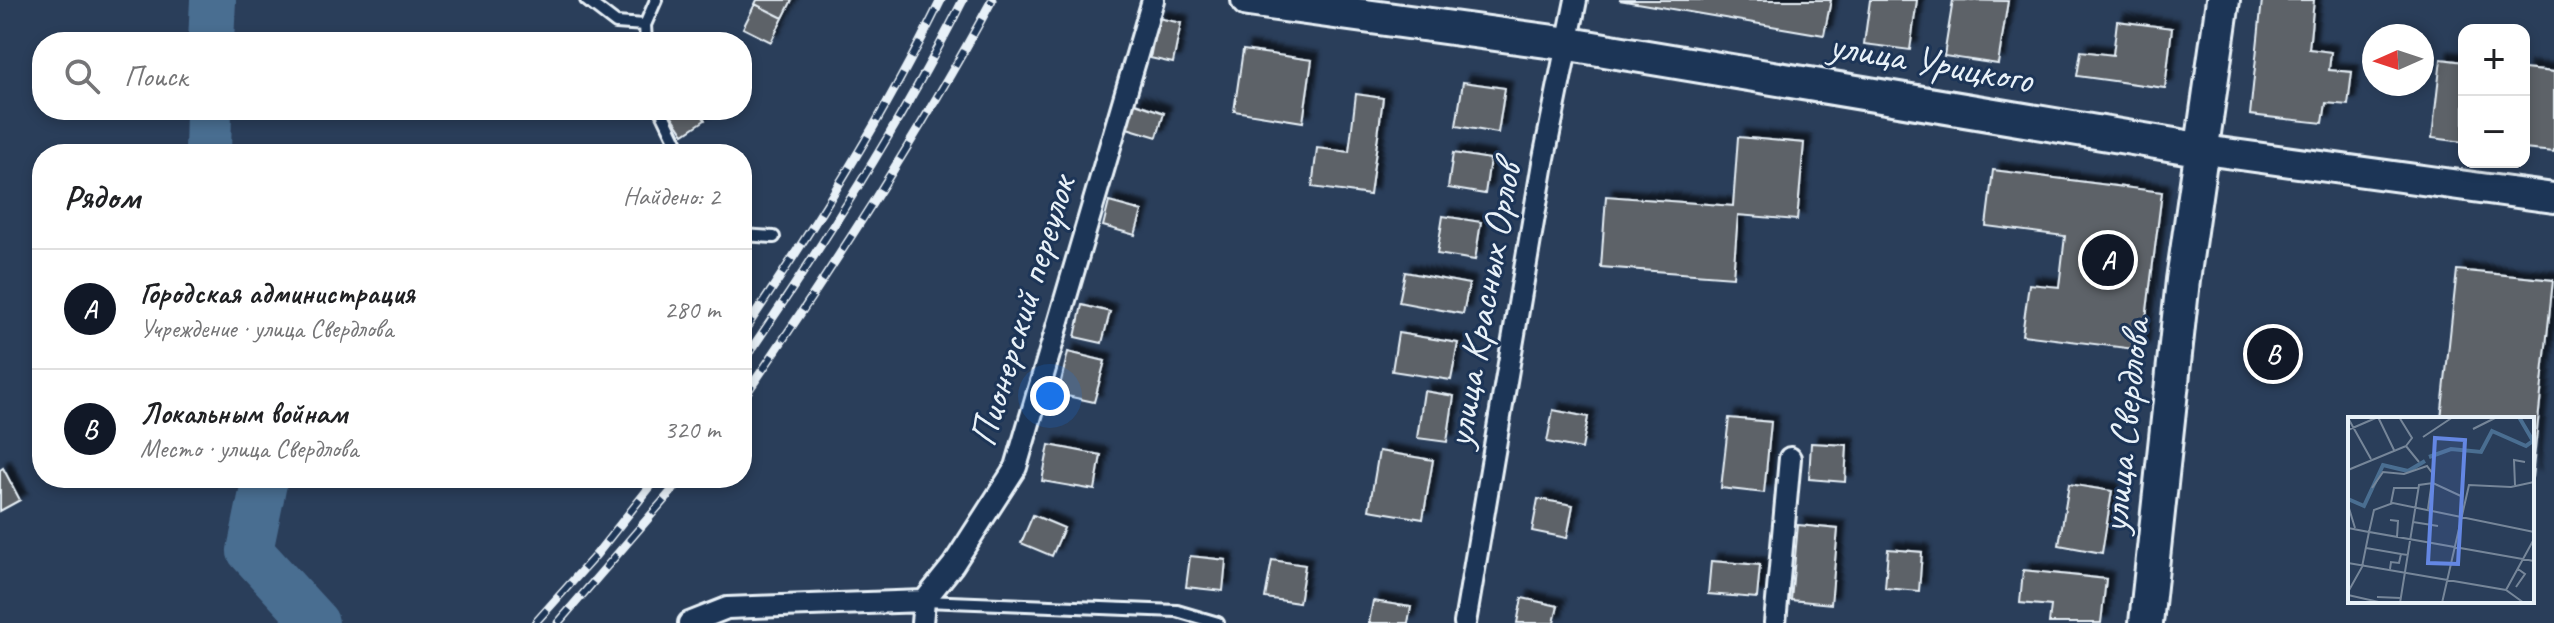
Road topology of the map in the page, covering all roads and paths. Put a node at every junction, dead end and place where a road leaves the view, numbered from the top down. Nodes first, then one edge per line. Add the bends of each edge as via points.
1 (586, 0) edge
2 (656, 0) edge
3 (1153, 0) edge
4 (1248, 0) edge
5 (1576, 0) edge
6 (2223, 0) edge
7 (645, 25) junction
8 (645, 32) edge
9 (1569, 44) junction
10 (666, 120) edge
11 (677, 144) edge
12 (2204, 150) junction
13 (2554, 198) edge
14 (752, 236) edge
15 (774, 237) dead end
16 (1790, 458) dead end
17 (924, 601) junction
18 (689, 623) edge
19 (922, 623) edge
20 (1218, 623) edge
21 (1465, 623) edge
22 (1775, 623) edge
23 (2146, 623) edge

1 - 7 lane via 616,23
2 - 7 lane
3 - 17 street, Пионерский переулок via 1016,467
4 - 9 main road, улица Урицкого
5 - 9 street, улица Красных Орлов
6 - 12 main road, улица Свердлова
7 - 8 lane
9 - 12 main road, улица Урицкого
9 - 21 street, улица Красных Орлов via 1543,163
10 - 11 lane
12 - 13 main road, улица Урицкого
12 - 23 main road, улица Свердлова via 2183,280
14 - 15 lane
16 - 22 street
17 - 18 street via 727,608
17 - 19 street
17 - 20 lane via 1177,611

